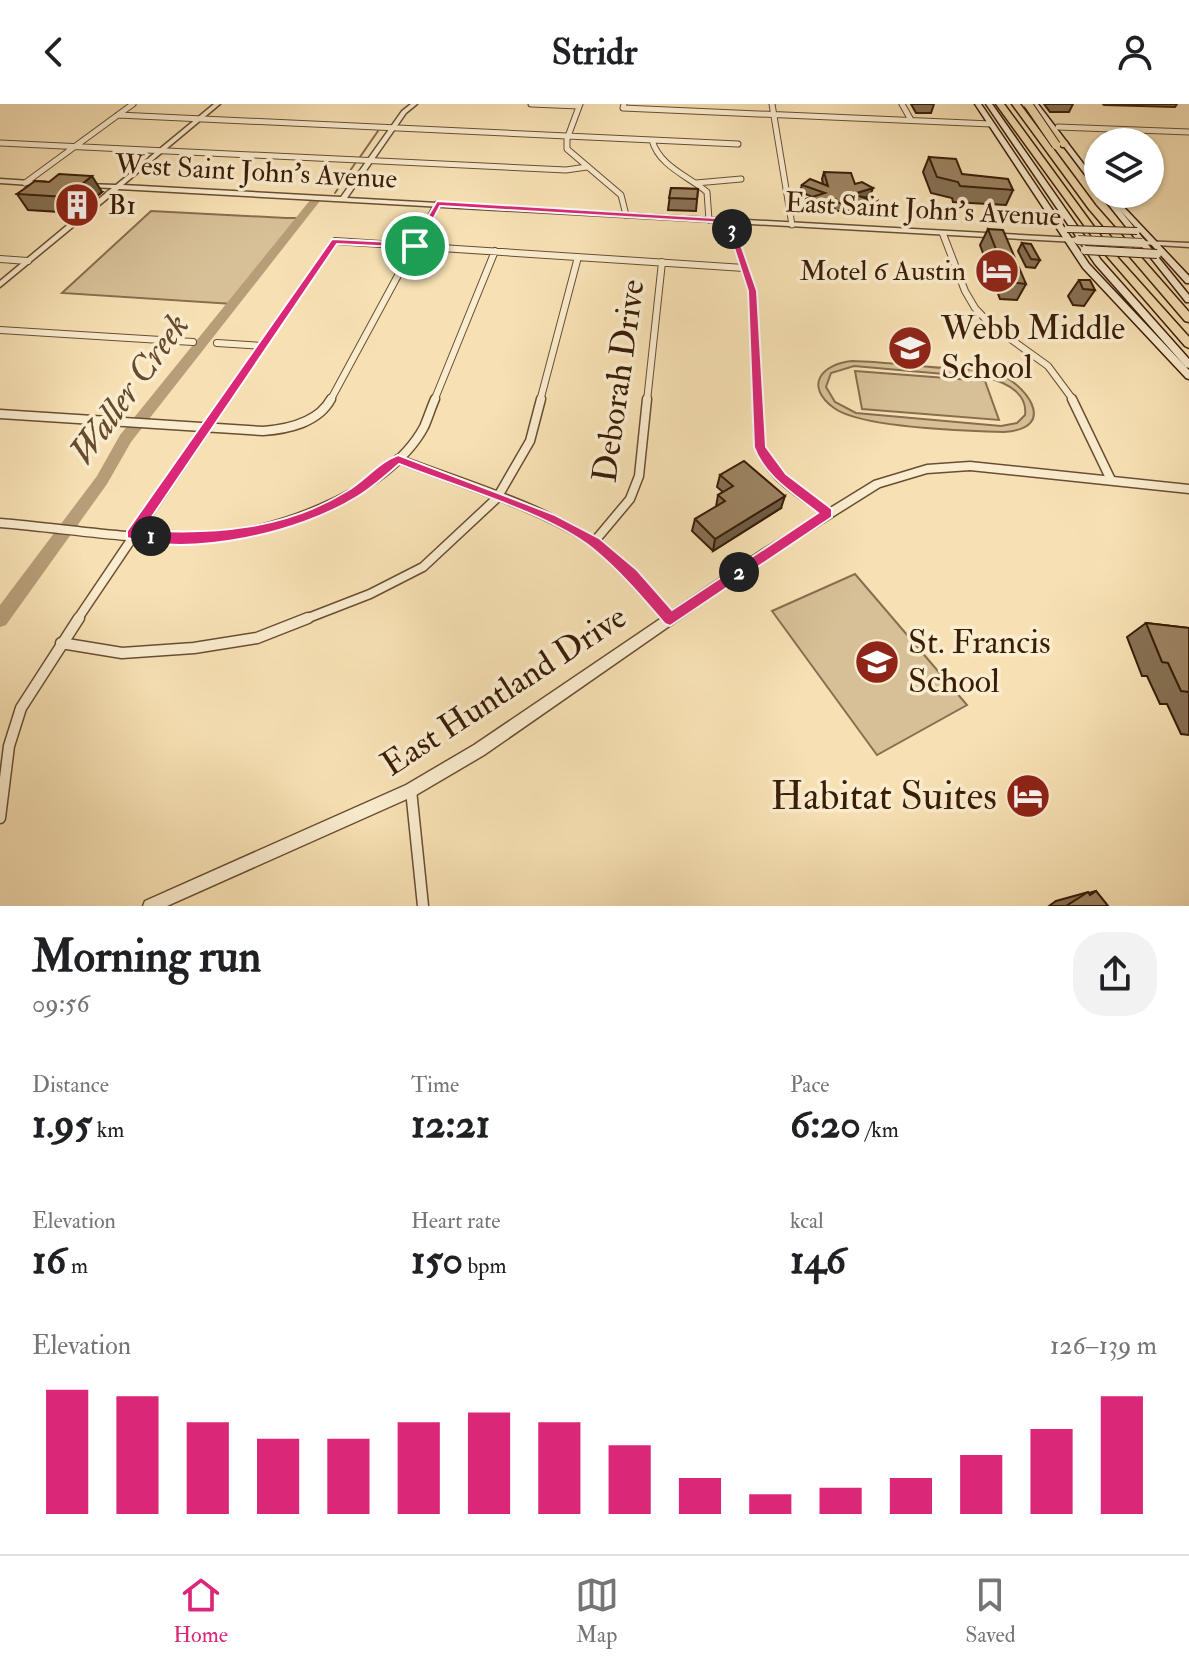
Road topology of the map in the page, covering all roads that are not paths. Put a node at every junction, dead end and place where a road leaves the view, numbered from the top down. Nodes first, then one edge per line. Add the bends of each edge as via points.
1 (133, 104) edge
2 (217, 104) edge
3 (414, 104) edge
4 (531, 104) edge
5 (772, 104) edge
6 (902, 104) edge
7 (978, 104) edge
8 (989, 104) edge
9 (1000, 104) edge
10 (1016, 104) edge
11 (1027, 104) edge
12 (1038, 104) edge
13 (542, 105) edge
14 (580, 105) edge
15 (623, 106) edge
16 (118, 115) junction
17 (774, 115) junction
18 (200, 119) junction
19 (911, 120) junction
20 (991, 124) junction
21 (1058, 127) junction
22 (392, 128) junction
23 (1189, 132) edge
24 (569, 136) junction
25 (652, 140) junction
26 (0, 143) edge
27 (738, 144) dead end
28 (1060, 145) junction
29 (75, 146) junction
30 (162, 150) junction
31 (370, 160) junction
32 (1084, 160) edge
33 (587, 167) junction
34 (1084, 172) edge
35 (741, 179) dead end
36 (0, 181) edge
37 (25, 183) junction
38 (696, 183) junction
39 (54, 184) edge
40 (78, 185) edge
41 (117, 187) junction
42 (344, 198) junction
43 (437, 204) junction
44 (510, 208) joint
45 (1114, 208) edge
46 (1121, 208) edge
47 (626, 215) junction
48 (709, 220) junction
49 (729, 221) junction
50 (1057, 224) junction
51 (792, 225) junction
52 (1138, 229) junction
53 (943, 234) junction
54 (1067, 240) junction
55 (1156, 243) junction
56 (1189, 245) edge
57 (415, 246) junction
58 (495, 251) junction
59 (1082, 252) junction
60 (578, 257) junction
61 (0, 259) edge
62 (28, 261) junction
63 (1171, 261) junction
64 (662, 262) junction
65 (744, 268) junction
66 (1189, 281) edge
67 (0, 285) edge
68 (1189, 300) edge
69 (1189, 318) edge
70 (0, 330) edge
71 (193, 342) dead end
72 (217, 343) dead end
73 (1189, 344) edge
74 (262, 346) junction
75 (1189, 365) edge
76 (1189, 376) edge
77 (0, 414) edge
78 (206, 428) junction
79 (398, 459) junction
80 (1111, 480) junction
81 (1189, 489) edge
82 (497, 498) junction
83 (827, 513) junction
84 (0, 523) edge
85 (132, 535) junction
86 (594, 542) junction
87 (670, 620) junction
88 (61, 643) junction
89 (411, 790) junction
90 (0, 818) edge
91 (150, 906) edge
92 (423, 906) edge

1 - 16 street
2 - 18 street
3 - 22 street
4 - 13 street
5 - 17 street
6 - 19 street
7 - 20 main road
8 - 75 main road via 1098,262
9 - 73 highway via 1108,252
10 - 69 highway via 1092,207
11 - 28 highway, bridge
12 - 21 main road
12 - 28 main road
13 - 14 street
14 - 24 street
15 - 17 street
16 - 18 street
16 - 29 street
17 - 19 street
17 - 51 street
18 - 22 street
18 - 30 street
19 - 20 street
20 - 50 main road
21 - 23 street
21 - 32 main road
22 - 24 street
22 - 31 street
24 - 25 street
24 - 33 street via 567,149
25 - 27 street
25 - 38 street via 661,157
26 - 29 street
28 - 34 main road
28 - 69 highway
29 - 30 street
29 - 37 street
30 - 31 street
30 - 41 street
31 - 33 street
31 - 42 street
33 - 47 street via 621,195
35 - 38 street
36 - 37 street
37 - 39 street
38 - 48 street via 709,196
40 - 41 street, West Saint John's Avenue
41 - 42 street, West Saint John's Avenue
41 - 62 street
42 - 43 street, West Saint John's Avenue
43 - 44 street, West Saint John's Avenue
43 - 57 street
44 - 47 street, East Saint John's Avenue
45 - 68 main road
46 - 52 main road
47 - 48 street, East Saint John's Avenue
48 - 49 street, East Saint John's Avenue
49 - 51 street, East Saint John's Avenue
49 - 65 street
50 - 52 main road, bridge via 1067,229
50 - 54 main road
51 - 53 street, East Saint John's Avenue
52 - 55 main road
53 - 54 street, East Saint John's Avenue
53 - 80 street via 974,307 1060,380
54 - 55 street, East Saint John's Avenue, bridge
54 - 59 main road
55 - 56 street, East Saint John's Avenue
55 - 63 main road
57 - 58 street
57 - 74 street via 335,241
57 - 78 street via 326,408 290,429
58 - 60 street
58 - 79 street via 431,414
59 - 63 main road, bridge via 1157,254
59 - 76 main road via 1111,294
60 - 64 street
60 - 82 street via 530,441
61 - 62 street
62 - 67 street
63 - 66 main road
64 - 65 street
64 - 86 street, Deborah Drive via 639,476 630,499
65 - 83 street via 752,291 760,447 782,477
70 - 71 street
72 - 74 street
74 - 78 street
77 - 78 street
78 - 85 street
79 - 82 street
79 - 85 street via 351,495 292,521 230,536
80 - 81 street, East Huntland Drive
80 - 83 street, East Huntland Drive via 952,466 877,484
82 - 86 street via 551,518
82 - 88 street via 423,567 257,638 122,653
83 - 87 street, East Huntland Drive
84 - 85 street
85 - 88 street
86 - 87 street via 632,574
87 - 89 street, East Huntland Drive
88 - 90 street via 21,708 9,746
89 - 91 street, East Huntland Drive
89 - 92 street

